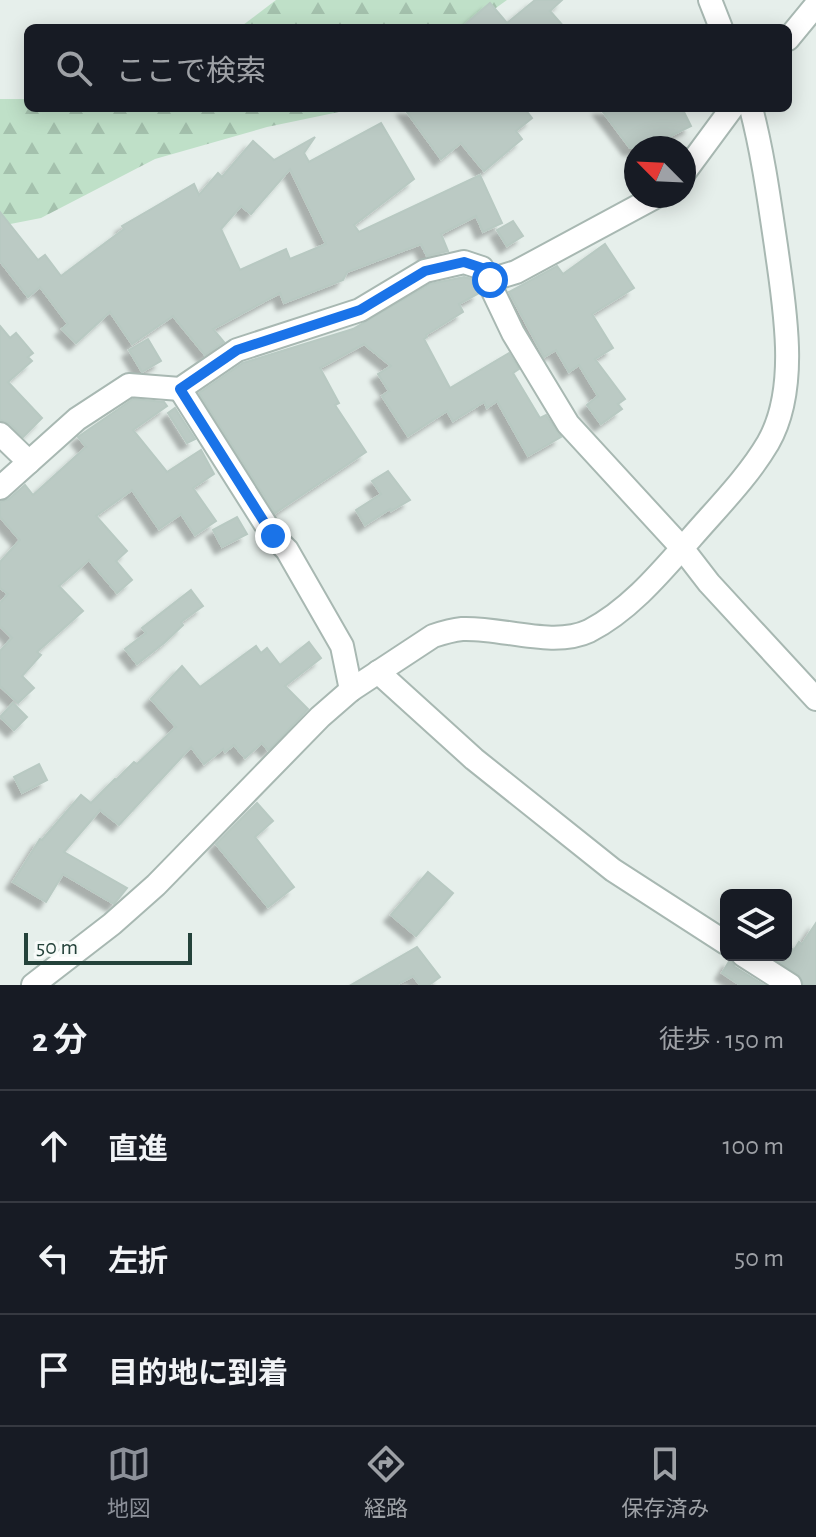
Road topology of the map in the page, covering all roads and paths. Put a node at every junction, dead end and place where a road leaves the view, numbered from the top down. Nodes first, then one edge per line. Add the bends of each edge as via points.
1 (710, 0) edge
2 (816, 5) edge
3 (719, 24) edge
4 (792, 34) edge
5 (729, 112) edge
6 (752, 112) edge
7 (696, 157) edge
8 (635, 208) edge
9 (490, 280) junction
10 (180, 389) junction
11 (0, 434) edge
12 (29, 462) junction
13 (0, 488) edge
14 (682, 548) junction
15 (378, 672) junction
16 (351, 690) junction
17 (816, 699) edge
18 (720, 939) edge
19 (752, 961) edge
20 (33, 985) edge
21 (790, 985) edge

1 - 3 street
2 - 4 street
5 - 7 street
6 - 14 street via 763,154 785,313 785,391 769,443
8 - 9 street via 516,272
9 - 10 street via 482,268 464,262 425,271 360,310 237,350
9 - 14 street via 513,333 568,424
10 - 12 street via 129,385 77,419
10 - 16 street via 287,550 342,646
11 - 12 street
12 - 13 street
14 - 15 street via 636,597 589,631 563,637 447,632
14 - 17 street
15 - 16 street
15 - 18 street via 474,759 613,870
16 - 20 street via 156,885
19 - 21 street

